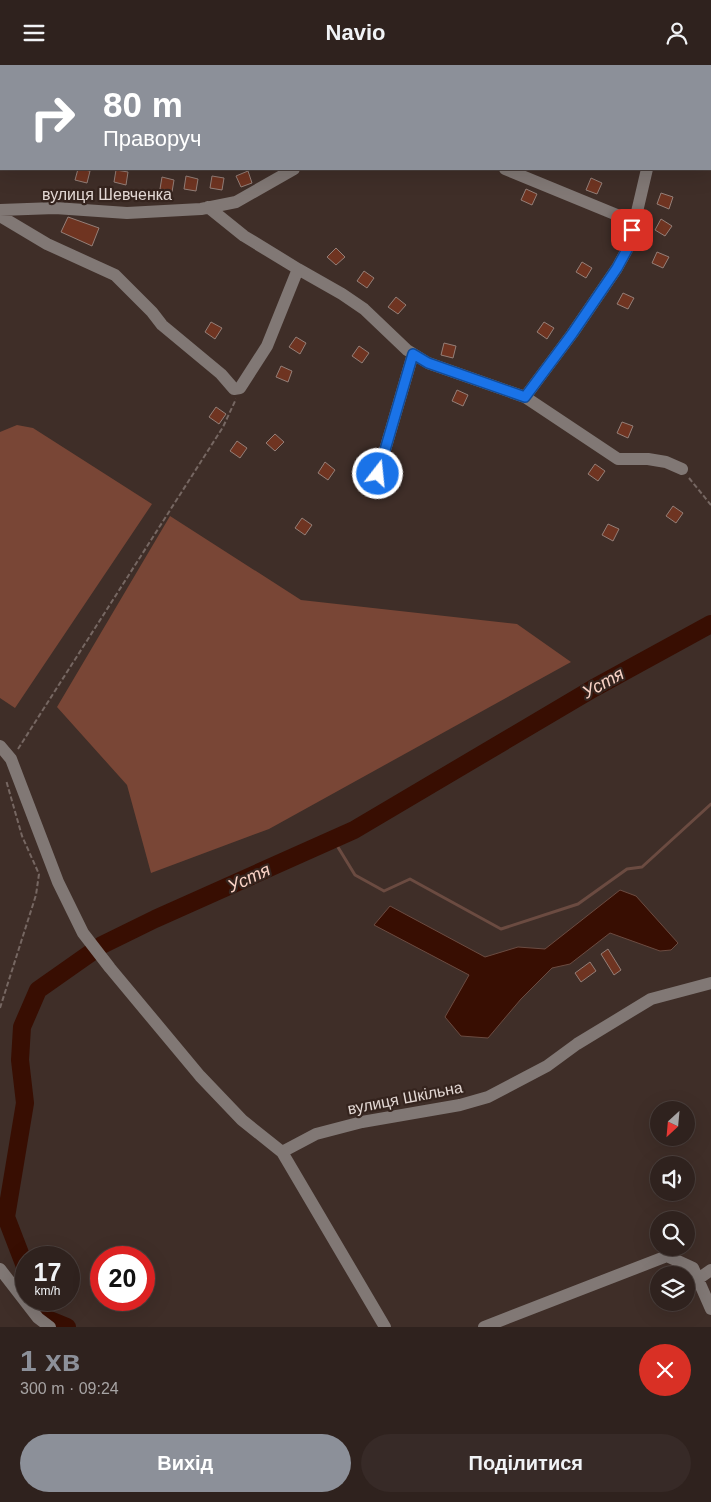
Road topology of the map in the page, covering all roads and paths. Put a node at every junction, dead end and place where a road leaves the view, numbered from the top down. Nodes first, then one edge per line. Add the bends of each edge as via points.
1 (292, 170) edge
2 (507, 170) edge
3 (647, 170) edge
4 (208, 207) junction
5 (0, 210) edge
6 (0, 216) edge
7 (634, 221) junction
8 (298, 269) junction
9 (413, 354) junction
10 (234, 389) junction
11 (525, 397) junction
12 (682, 469) joint
13 (378, 474) dead end
14 (711, 505) edge
15 (0, 746) edge
16 (11, 759) junction
17 (5, 774) dead end
18 (711, 983) edge
19 (0, 1008) edge
20 (282, 1152) junction
21 (0, 1269) edge
22 (711, 1270) edge
23 (698, 1279) junction
24 (711, 1309) edge
25 (50, 1327) edge
26 (385, 1327) edge
27 (484, 1327) edge

1 - 4 street, вулиця Шевченка via 236,202
2 - 7 street
3 - 7 street
4 - 5 street, вулиця Шевченка via 142,213 55,208
4 - 8 street via 244,236
6 - 10 street via 47,244 115,275 162,325 221,374
7 - 11 street via 629,246 617,268
8 - 9 street via 364,309
8 - 10 street via 266,345 240,388
9 - 11 street via 428,363
9 - 13 street
10 - 16 path via 236,401 223,427
11 - 12 street via 618,459 648,459
12 - 14 path
15 - 16 street
16 - 20 street via 58,882 84,933 200,1076 242,1121
17 - 19 path via 22,835 39,874 36,895
18 - 20 street, вулиця Шкільна via 651,999 547,1066 488,1097 316,1134
20 - 26 street
21 - 25 street via 38,1318
22 - 23 street
23 - 24 street
23 - 27 street via 693,1268 667,1255

